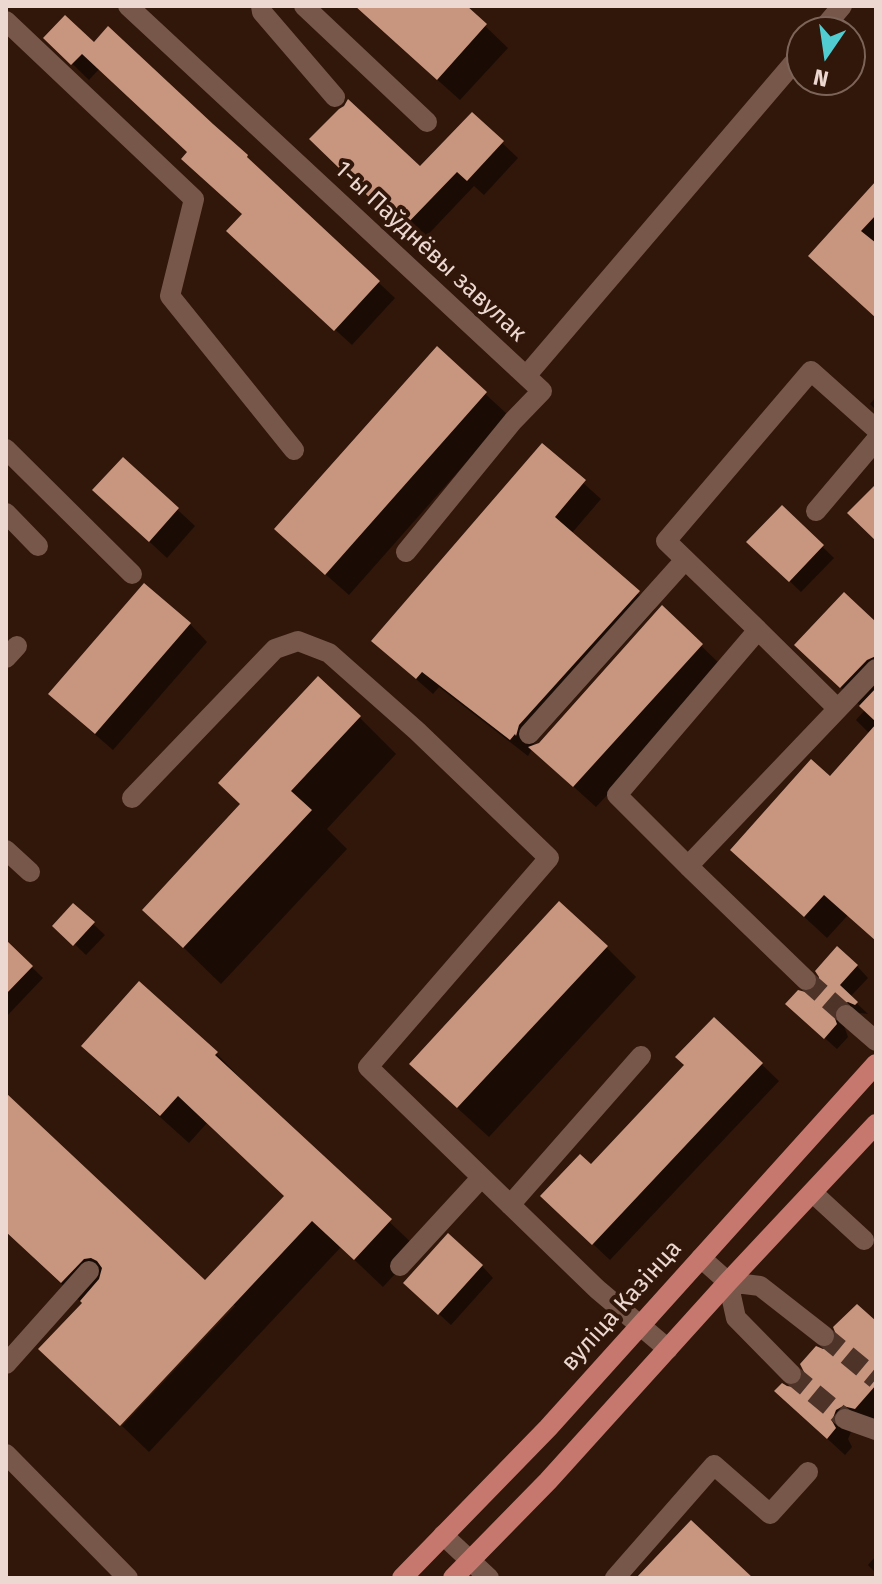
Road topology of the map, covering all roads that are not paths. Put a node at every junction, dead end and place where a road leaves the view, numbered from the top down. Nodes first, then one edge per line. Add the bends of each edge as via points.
1 (128, 6) edge
2 (261, 6) edge
3 (304, 6) edge
4 (6, 21) edge
5 (786, 72) edge
6 (335, 97) dead end
7 (427, 122) dead end
8 (526, 376) junction
9 (876, 429) edge
10 (876, 440) edge
11 (6, 449) edge
12 (294, 450) dead end
13 (816, 511) dead end
14 (6, 513) edge
15 (38, 546) dead end
16 (406, 552) dead end
17 (685, 560) junction
18 (132, 574) dead end
19 (758, 630) junction
20 (876, 669) edge
21 (837, 708) junction
22 (529, 734) dead end
23 (132, 798) dead end
24 (6, 850) edge
25 (688, 866) junction
26 (30, 872) dead end
27 (806, 980) tunnel mouth
28 (846, 1015) tunnel mouth
29 (876, 1041) edge
30 (641, 1056) dead end
31 (876, 1064) edge
32 (876, 1124) edge
33 (481, 1178) junction
34 (813, 1193) junction
35 (510, 1205) junction
36 (864, 1240) dead end
37 (701, 1258) junction
38 (400, 1266) dead end
39 (89, 1271) dead end
40 (728, 1282) junction
41 (640, 1326) junction
42 (824, 1336) tunnel mouth
43 (668, 1349) junction
44 (6, 1364) edge
45 (791, 1374) tunnel mouth
46 (845, 1419) tunnel mouth
47 (876, 1430) edge
48 (6, 1454) edge
49 (808, 1472) dead end
50 (443, 1535) junction
51 (470, 1560) junction
52 (128, 1578) edge
53 (402, 1578) edge
54 (453, 1578) edge
55 (489, 1578) edge
56 (615, 1578) edge

1 - 8 street, 1-ы Паўднёвы завулак
2 - 6 street
3 - 7 street
4 - 12 street via 194,199 170,296
5 - 8 street, 1-ы Паўднёвы завулак
8 - 16 street via 542,391
9 - 17 street via 811,371 666,541
10 - 13 street
11 - 18 street
14 - 15 street
17 - 19 street
17 - 22 street
19 - 21 street
19 - 25 street via 617,795
20 - 21 street
21 - 25 street
23 - 33 street via 275,649 298,641 329,653 549,858 368,1067
24 - 26 street
25 - 27 street
28 - 29 street
30 - 35 street
31 - 37 main road, вуліца Казінца
32 - 34 main road
33 - 35 street
33 - 38 street
34 - 36 street
34 - 40 main road
35 - 41 street
37 - 40 street
37 - 41 main road, вуліца Казінца
39 - 44 street
40 - 42 street via 760,1286
40 - 43 main road
40 - 45 street via 736,1318
41 - 43 street
41 - 50 main road, вуліца Казінца
43 - 51 main road
46 - 47 street
48 - 52 street
49 - 56 street via 770,1514 714,1465
50 - 51 street
50 - 53 main road, вуліца Казінца
51 - 54 main road
51 - 55 street

